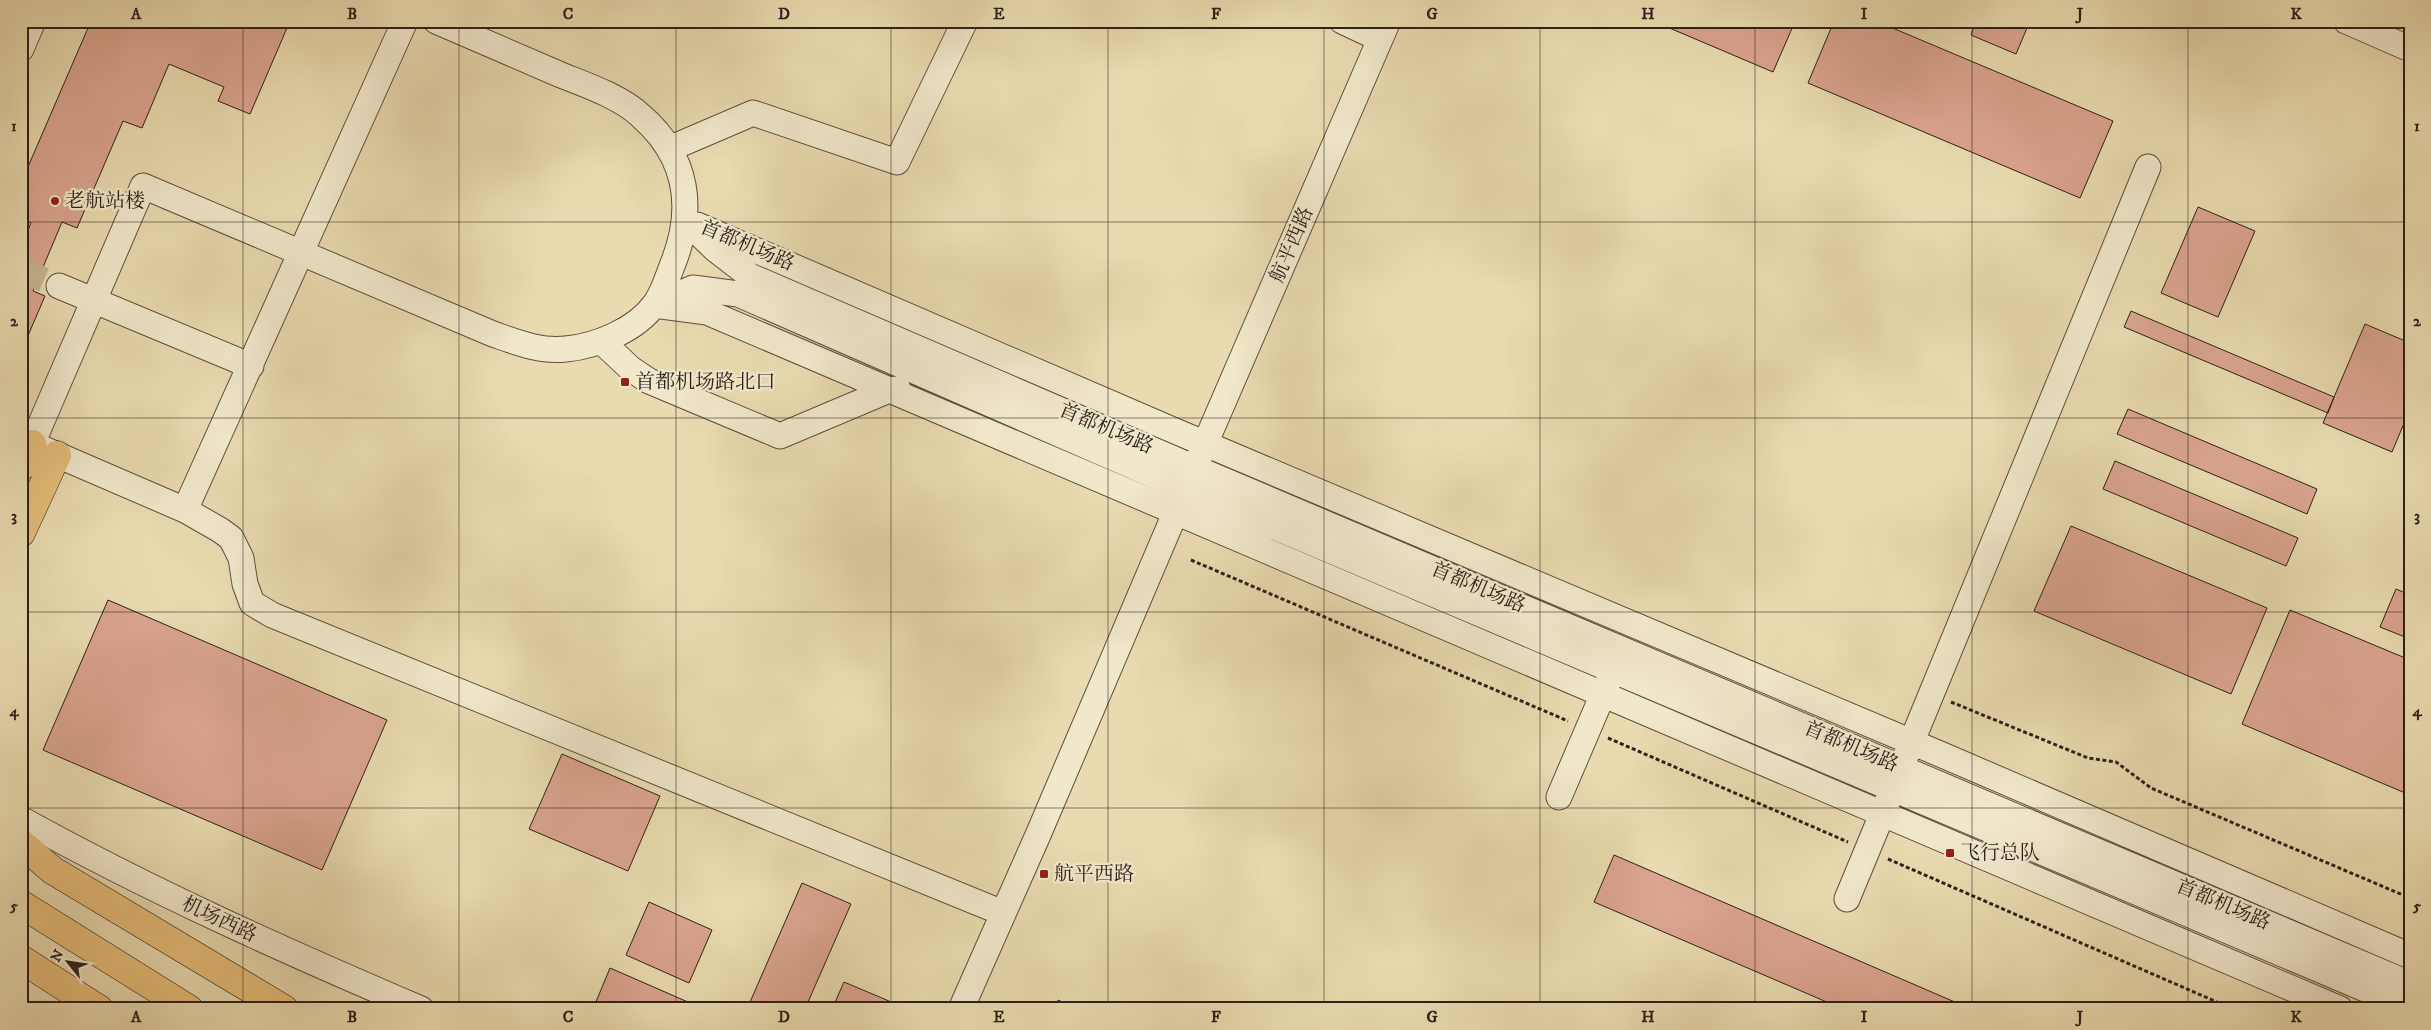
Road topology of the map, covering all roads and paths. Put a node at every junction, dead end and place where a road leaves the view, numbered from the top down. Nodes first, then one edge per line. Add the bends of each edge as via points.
1 (33, 21) edge
2 (405, 21) edge
3 (436, 21) edge
4 (965, 21) edge
5 (1342, 21) edge
6 (2346, 21) edge
7 (1384, 30) edge
8 (21, 49) edge
9 (2410, 49) edge
10 (669, 148) junction
11 (2148, 167) dead end
12 (685, 220) junction
13 (301, 253) junction
14 (59, 286) tunnel mouth
15 (94, 300) junction
16 (654, 305) junction
17 (925, 322) junction
18 (601, 341) junction
19 (250, 366) junction
20 (948, 373) junction
21 (889, 390) junction
22 (1206, 444) junction
23 (57, 455) junction
24 (26, 456) edge
25 (1185, 490) junction
26 (185, 510) junction
27 (21, 533) edge
28 (1456, 550) junction
29 (1191, 560) dead end
30 (1412, 573) junction
31 (1425, 618) junction
32 (1712, 659) junction
33 (1617, 660) junction
34 (1602, 694) junction
35 (1948, 700) dead end
36 (1733, 709) junction
37 (1588, 729) junction
38 (1684, 729) junction
39 (1912, 743) junction
40 (1896, 779) junction
41 (1558, 797) dead end
42 (1882, 814) junction
43 (21, 819) edge
44 (21, 843) edge
45 (1867, 850) junction
46 (2410, 898) edge
47 (1847, 900) dead end
48 (21, 904) edge
49 (1003, 913) junction
50 (2410, 956) edge
51 (21, 959) edge
52 (2410, 984) edge
53 (2410, 1008) edge
54 (99, 1009) edge
55 (189, 1009) edge
56 (284, 1009) edge
57 (421, 1009) edge
58 (961, 1009) edge
59 (2233, 1009) edge
60 (2340, 1009) edge

1 - 8 street
2 - 13 street
3 - 10 street via 604,93 641,115
4 - 10 street via 897,162 753,113
5 - 7 street
6 - 9 street
7 - 22 street, 航平西路
10 - 12 street via 681,172 687,198
11 - 39 street
12 - 16 street via 680,247
12 - 17 street, 首都机场路
12 - 20 street, 首都机场路 via 750,276
13 - 15 street via 143,186
13 - 18 street via 528,346 565,349
13 - 19 street
14 - 15 street
15 - 19 street
15 - 24 street
16 - 18 street via 630,326
16 - 20 street, 首都机场路 via 694,288 738,294
16 - 21 street, 首都机场路 via 707,312
17 - 20 street
17 - 22 street, 首都机场路
18 - 21 street via 634,372 649,381 780,436
19 - 26 street
20 - 21 street
20 - 25 street, 首都机场路
21 - 25 street, 首都机场路
22 - 25 street, 航平西路
22 - 28 street, 首都机场路
23 - 24 street
23 - 26 street
23 - 27 highway
25 - 30 street, 首都机场路
25 - 31 street, 首都机场路
25 - 49 street, 航平西路
26 - 49 street via 232,538 241,558 252,603 272,615
28 - 30 street
28 - 32 street, 首都机场路
29 - 37 path
30 - 31 street
30 - 33 street, 首都机场路
31 - 34 street, 首都机场路
32 - 36 street
32 - 39 street, 首都机场路
33 - 34 street
33 - 36 street, 首都机场路
34 - 37 street
34 - 38 street, 首都机场路
35 - 46 path via 2088,758 2116,762 2151,788
36 - 38 street
36 - 40 street, 首都机场路
37 - 41 street
37 - 45 path
38 - 42 street, 首都机场路
39 - 40 street
39 - 50 street, 首都机场路
40 - 42 street
40 - 52 street, 首都机场路
40 - 53 street, 首都机场路
42 - 45 street
42 - 60 street, 首都机场路
43 - 57 street, 机场西路 via 132,879 294,956
44 - 56 highway via 52,870
45 - 47 street
45 - 59 path
48 - 55 highway
49 - 58 street, 航平西路
51 - 54 highway

